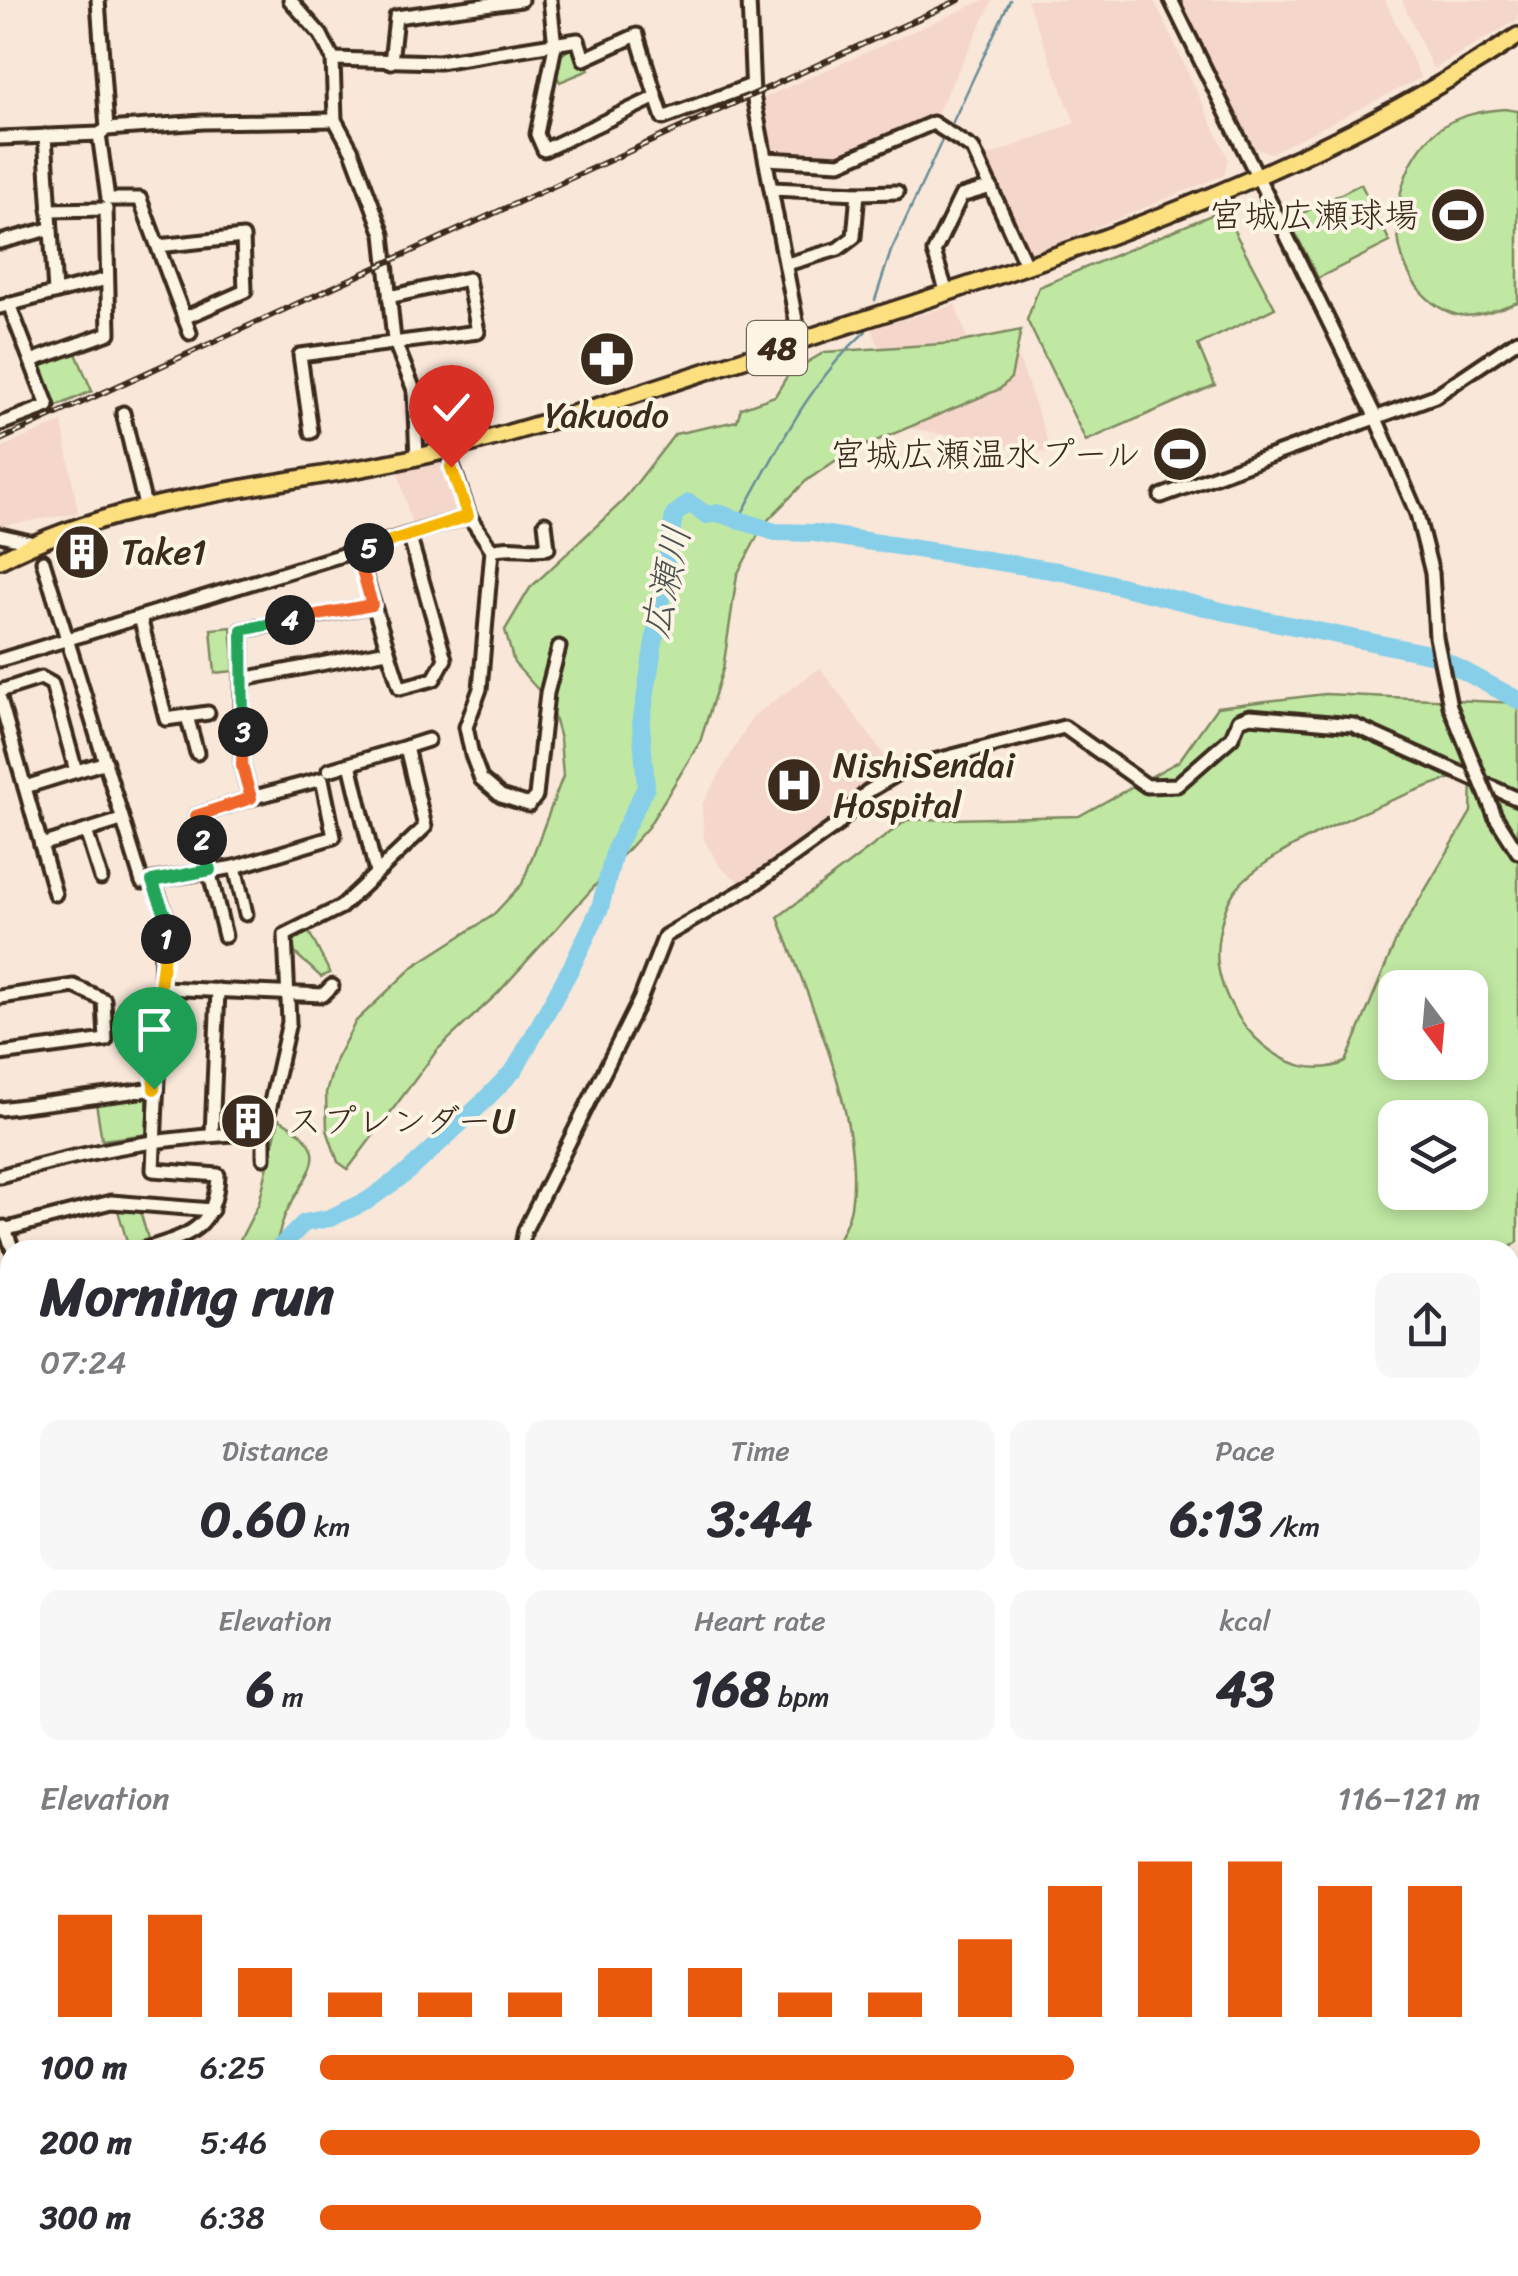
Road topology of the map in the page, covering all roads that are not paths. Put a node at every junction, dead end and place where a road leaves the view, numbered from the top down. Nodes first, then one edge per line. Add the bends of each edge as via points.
1 (98, 0) edge
2 (290, 0) edge
3 (520, 0) edge
4 (550, 0) edge
5 (748, 0) edge
6 (1170, 0) edge
7 (486, 2) edge
8 (1518, 36) edge
9 (555, 46) junction
10 (333, 59) junction
11 (391, 62) junction
12 (752, 86) junction
13 (656, 97) junction
14 (335, 120) junction
15 (103, 132) junction
16 (45, 136) junction
17 (0, 138) edge
18 (766, 159) junction
19 (1255, 179) junction
20 (991, 187) junction
21 (772, 189) junction
22 (898, 192) dead end
23 (858, 193) junction
24 (49, 210) junction
25 (49, 229) junction
26 (0, 242) edge
27 (158, 246) junction
28 (787, 264) junction
29 (1027, 267) junction
30 (107, 279) junction
31 (55, 292) junction
32 (947, 293) junction
33 (389, 297) junction
34 (5, 306) edge
35 (184, 318) junction
36 (190, 332) dead end
37 (800, 340) junction
38 (1518, 340) edge
39 (395, 345) junction
40 (31, 361) junction
41 (123, 413) dead end
42 (1375, 416) junction
43 (0, 424) edge
44 (311, 432) dead end
45 (447, 450) junction
46 (417, 457) junction
47 (1161, 496) dead end
48 (146, 510) junction
49 (468, 516) junction
50 (545, 523) dead end
51 (0, 535) edge
52 (409, 536) junction
53 (34, 543) junction
54 (492, 550) junction
55 (357, 552) junction
56 (0, 560) edge
57 (43, 561) dead end
58 (372, 605) junction
59 (140, 617) junction
60 (68, 639) junction
61 (559, 647) dead end
62 (387, 651) junction
63 (0, 660) edge
64 (243, 678) junction
65 (0, 691) edge
66 (0, 699) edge
67 (208, 713) dead end
68 (187, 716) junction
69 (428, 740) dead end
70 (406, 747) junction
71 (196, 753) dead end
72 (106, 762) junction
73 (350, 764) junction
74 (76, 770) junction
75 (329, 770) dead end
76 (25, 788) junction
77 (251, 798) junction
78 (1518, 799) edge
79 (118, 820) dead end
80 (86, 831) junction
81 (41, 845) junction
82 (1518, 852) edge
83 (235, 867) junction
84 (210, 870) junction
85 (376, 872) junction
86 (101, 878) dead end
87 (152, 881) junction
88 (54, 894) dead end
89 (246, 914) dead end
90 (225, 936) dead end
91 (332, 986) dead end
92 (161, 988) junction
93 (218, 990) junction
94 (291, 994) junction
95 (0, 997) edge
96 (0, 1054) edge
97 (154, 1089) junction
98 (0, 1109) edge
99 (264, 1133) junction
100 (212, 1135) junction
101 (152, 1139) junction
102 (264, 1158) dead end
103 (0, 1176) edge
104 (212, 1210) junction
105 (3, 1227) edge
106 (175, 1240) edge
107 (523, 1240) edge

1 - 15 street
2 - 10 street
3 - 7 street
4 - 9 street
5 - 12 street
6 - 19 street
7 - 11 street via 396,17
8 - 19 highway, 48 via 1410,102
9 - 11 street
9 - 13 street via 578,40 584,59 636,35
9 - 13 street via 537,134 544,150
10 - 11 street
10 - 14 street
12 - 13 street via 664,118
12 - 18 street
14 - 15 street
14 - 33 street via 382,234
15 - 16 street
15 - 27 street via 108,199 140,199
16 - 17 street
16 - 24 street
18 - 20 street via 840,162 933,123 973,148
18 - 21 street
19 - 29 highway, 48
19 - 42 street
20 - 29 street
20 - 32 street via 961,196 934,252
21 - 23 street
21 - 28 street
22 - 23 street
23 - 28 street via 854,236 838,249
24 - 25 street
24 - 30 street via 106,209
25 - 26 street
25 - 31 street
27 - 35 street
27 - 35 street via 243,237 246,291
28 - 37 street
29 - 32 highway, 48
30 - 31 street
30 - 40 street via 108,333
31 - 34 street
32 - 37 highway, 48
33 - 39 street
33 - 39 street via 468,279 478,332
34 - 40 street
35 - 36 street
37 - 45 highway, 48
38 - 42 street via 1435,396
39 - 44 street via 300,355
39 - 46 street via 414,390
40 - 43 street via 48,406
41 - 48 street
42 - 47 street
42 - 82 street, bridge via 1417,514 1450,706 1495,816
45 - 46 highway, 48
45 - 49 street
46 - 48 highway, 48
48 - 53 highway, 48
49 - 52 street
49 - 54 street
50 - 54 street via 548,548
51 - 53 street
52 - 55 street
52 - 62 street via 444,658 434,679 400,688
53 - 56 highway, 48
54 - 61 street via 480,689 466,727 481,780 529,806 536,796
55 - 58 street
55 - 59 street
57 - 60 street
58 - 62 street
58 - 64 street via 242,630
59 - 60 street
59 - 68 street via 166,719
60 - 63 street
60 - 72 street
62 - 64 street
64 - 77 street via 242,766
65 - 74 street via 40,678 52,684
66 - 76 street
67 - 68 street
68 - 71 street
69 - 70 street
70 - 73 street
70 - 85 street via 425,827
72 - 74 street
72 - 87 street via 142,882
73 - 75 street
73 - 85 street
74 - 76 street
76 - 81 street
77 - 83 street via 322,779 334,838
77 - 84 street via 196,816
78 - 107 street via 1353,725 1250,716 1238,720 1232,737 1178,785 1147,786 1064,726 907,768 753,885 666,936
79 - 80 street
80 - 81 street
80 - 86 street
81 - 88 street
83 - 84 street
83 - 89 street
84 - 87 street
84 - 90 street
85 - 94 street via 341,908 285,935
87 - 92 street via 170,927
91 - 94 street via 323,994
92 - 93 street
92 - 97 street
93 - 94 street
93 - 100 street
94 - 99 street
95 - 96 street via 74,986 104,1000 106,1040
97 - 98 street
97 - 101 street
99 - 100 street
99 - 102 street
100 - 101 street
101 - 103 street
101 - 104 street via 153,1170 218,1175
104 - 105 street via 112,1202
104 - 106 street via 191,1235

